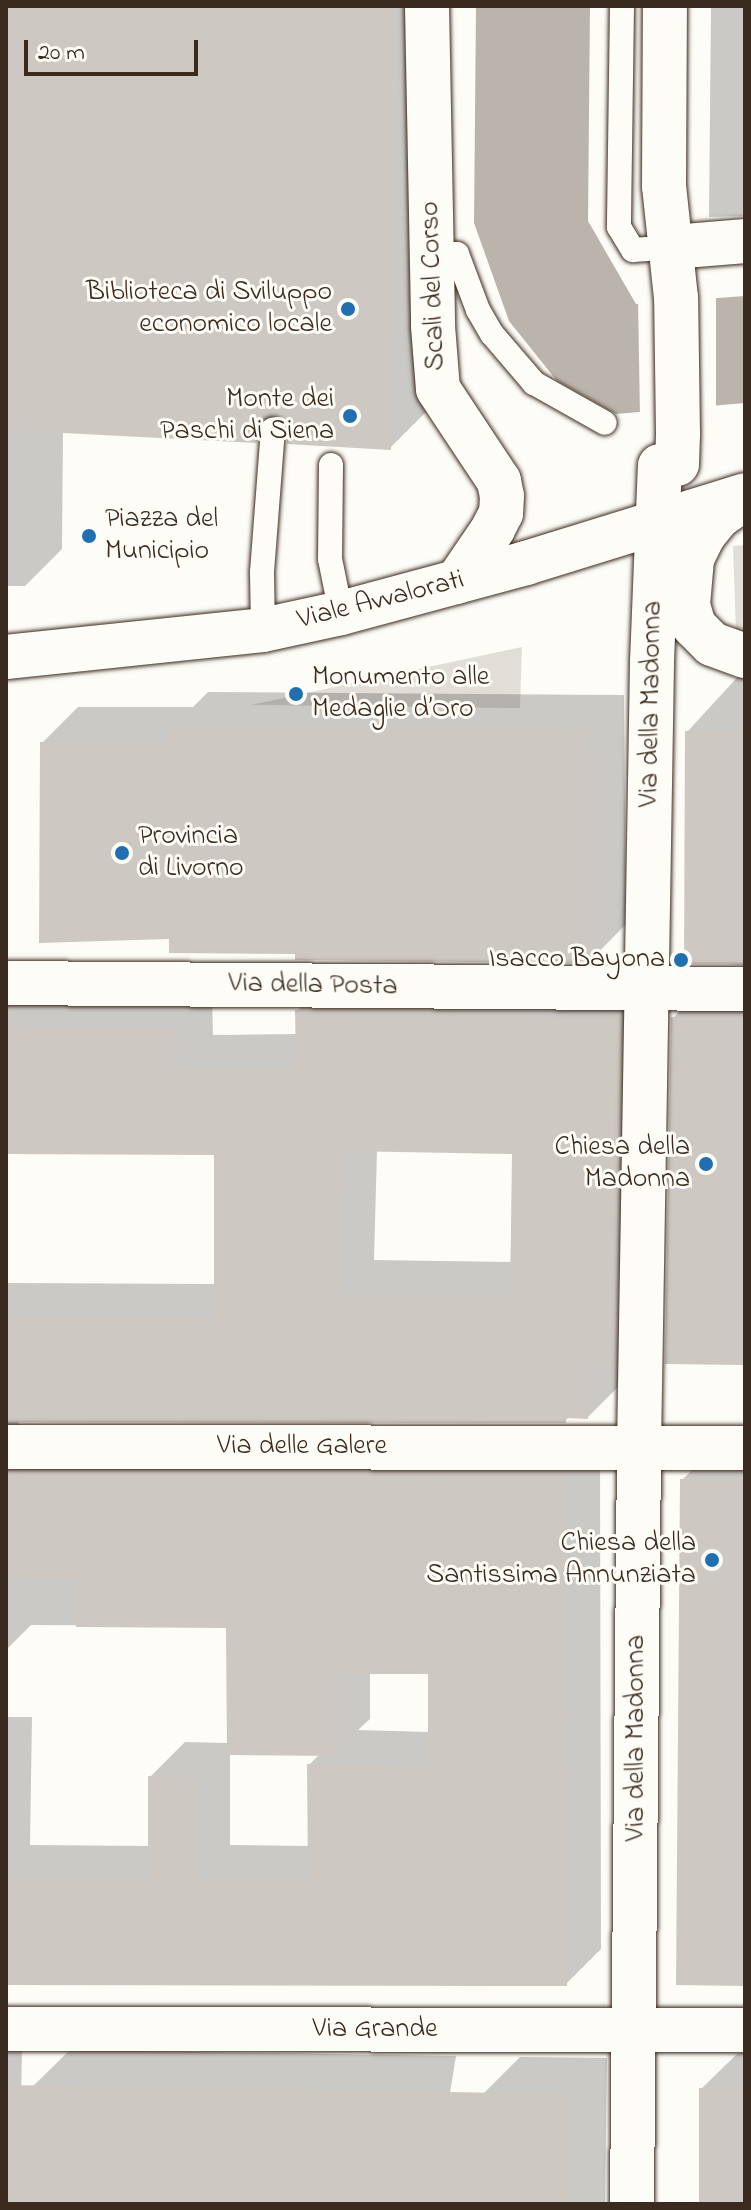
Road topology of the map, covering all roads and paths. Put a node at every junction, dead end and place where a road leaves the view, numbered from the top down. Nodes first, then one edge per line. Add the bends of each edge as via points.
1 (427, 6) edge
2 (622, 6) edge
3 (665, 6) edge
4 (745, 241) edge
5 (672, 247) junction
6 (432, 254) junction
7 (605, 423) dead end
8 (273, 429) dead end
9 (331, 465) dead end
10 (745, 496) edge
11 (659, 521) junction
12 (457, 582) junction
13 (341, 613) junction
14 (263, 630) junction
15 (745, 656) edge
16 (6, 657) edge
17 (6, 983) edge
18 (648, 989) junction
19 (745, 989) edge
20 (6, 1447) edge
21 (640, 1447) junction
22 (745, 1448) edge
23 (6, 2029) edge
24 (633, 2029) junction
25 (745, 2030) edge
26 (632, 2204) edge

1 - 6 street, Scali del Corso
2 - 5 lane via 619,227 633,250
3 - 5 street via 664,186
4 - 5 street
5 - 11 street, Via della Madonna via 677,464 660,466
6 - 7 lane via 457,254 492,334 534,383
6 - 12 street, Scali del Corso via 438,389 499,481 502,496 493,529
8 - 14 lane
9 - 13 lane via 330,559
10 - 11 street, Viale Avvalorati
10 - 15 street, Viale Avvalorati via 703,536 692,559 688,605 694,626 712,644
11 - 12 street, Viale Avvalorati
11 - 18 street, Via della Madonna
12 - 13 street, Viale Avvalorati
13 - 14 street, Viale Avvalorati
14 - 16 street, Viale Avvalorati
17 - 18 street, Via della Posta
18 - 19 street, Via della Posta
18 - 21 street, Via della Madonna
20 - 21 street, Via delle Galere
21 - 22 street, Via delle Galere
21 - 24 street, Via della Madonna
23 - 24 street, Via Grande
24 - 25 street, Via Grande
24 - 26 street, Via della Madonna

